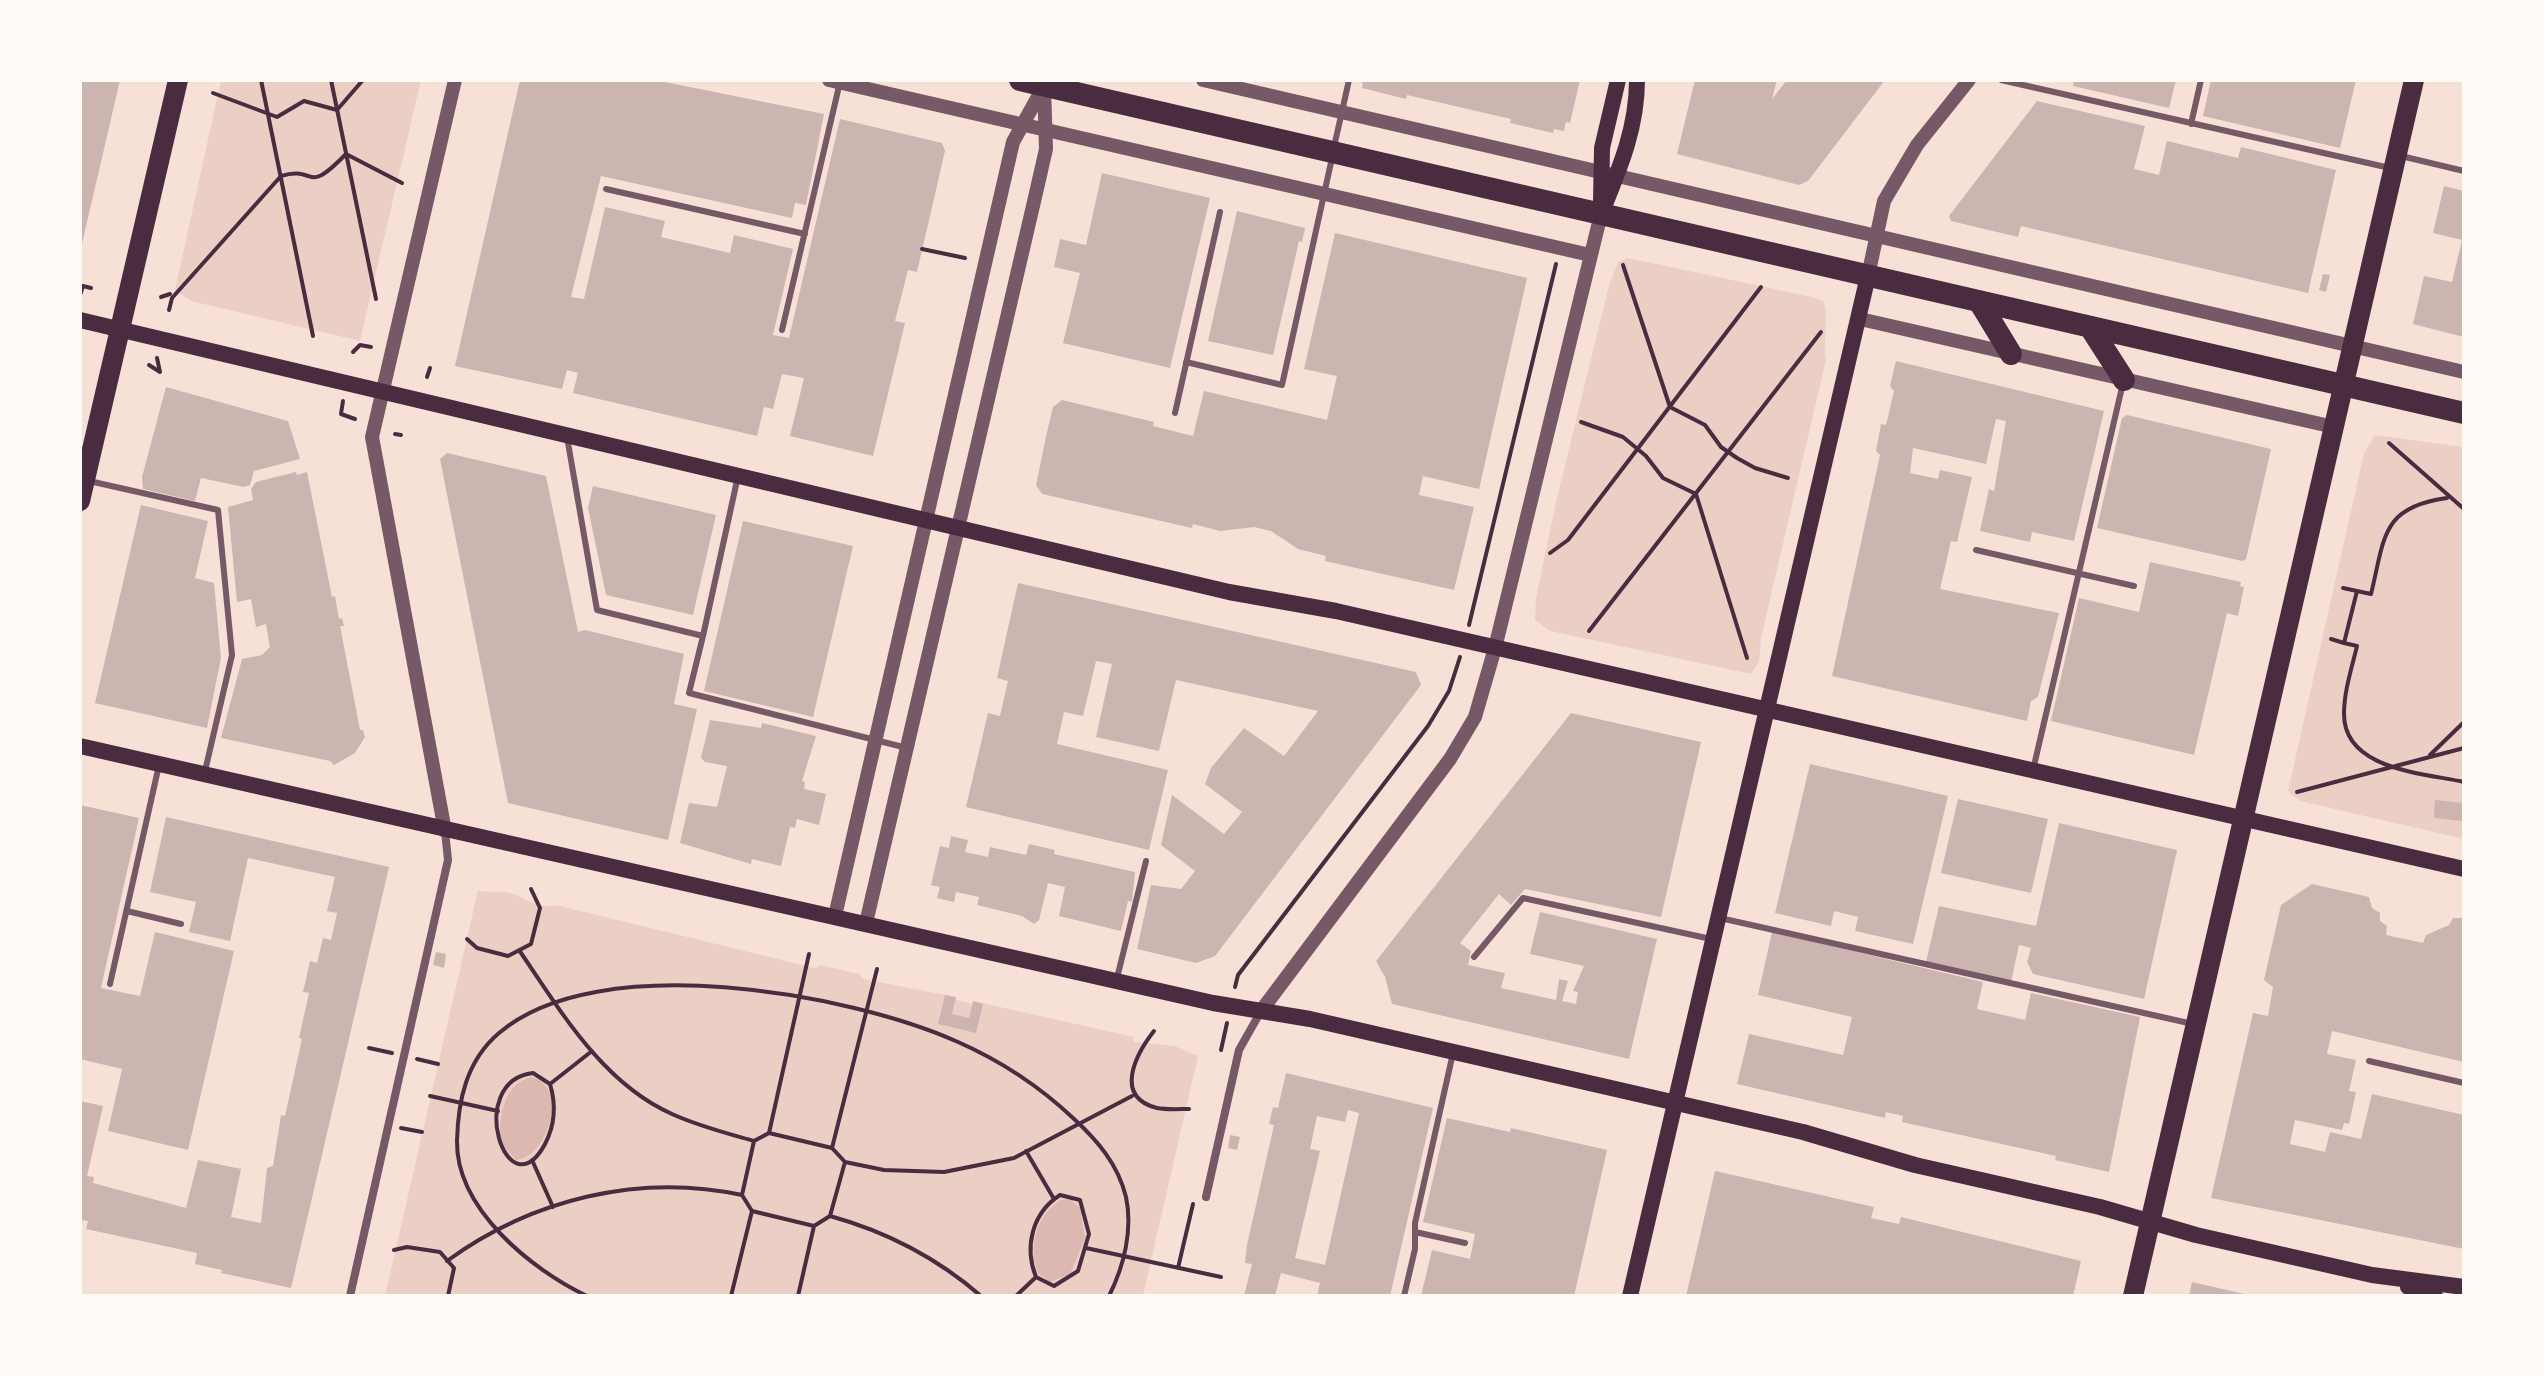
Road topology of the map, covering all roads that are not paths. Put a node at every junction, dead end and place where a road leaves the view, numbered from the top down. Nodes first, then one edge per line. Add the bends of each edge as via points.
1 (455, 80) edge
2 (1020, 80) edge
3 (1203, 80) edge
4 (1349, 80) edge
5 (1618, 80) edge
6 (1637, 80) edge
7 (1969, 80) edge
8 (2001, 80) edge
9 (2201, 80) edge
10 (2414, 80) edge
11 (178, 81) edge
12 (835, 81) edge
13 (1044, 83) edge
14 (1341, 112) junction
15 (1022, 124) junction
16 (2191, 124) junction
17 (1046, 130) junction
18 (1332, 153) junction
19 (2395, 162) junction
20 (2464, 171) edge
21 (1609, 174) junction
22 (606, 189) dead end
23 (1324, 193) junction
24 (1220, 212) dead end
25 (1601, 214) junction
26 (805, 234) junction
27 (1876, 236) junction
28 (1590, 255) junction
29 (1868, 276) junction
30 (1980, 303) junction
31 (1860, 319) junction
32 (80, 320) edge
33 (2090, 327) junction
34 (120, 330) junction
35 (782, 330) dead end
36 (2353, 346) junction
37 (2011, 354) junction
38 (1186, 362) junction
39 (2464, 372) edge
40 (2124, 380) junction
41 (2344, 386) junction
42 (382, 391) junction
43 (1175, 413) dead end
44 (2464, 413) edge
45 (2334, 427) junction
46 (567, 437) junction
47 (738, 476) junction
48 (82, 491) edge
49 (924, 520) junction
50 (957, 529) junction
51 (1976, 550) dead end
52 (2079, 573) junction
53 (2134, 586) dead end
54 (703, 636) junction
55 (1495, 648) junction
56 (1766, 710) junction
57 (873, 740) junction
58 (80, 746) edge
59 (907, 748) junction
60 (159, 764) junction
61 (2033, 771) junction
62 (204, 774) junction
63 (2245, 819) junction
64 (445, 831) junction
65 (1146, 861) dead end
66 (2464, 869) edge
67 (127, 911) junction
68 (835, 916) junction
69 (1718, 918) junction
70 (866, 923) junction
71 (181, 924) dead end
72 (1714, 940) junction
73 (1474, 957) dead end
74 (1116, 981) junction
75 (110, 984) dead end
76 (1261, 1011) junction
77 (2197, 1025) junction
78 (1453, 1051) junction
79 (2369, 1061) dead end
80 (2464, 1083) edge
81 (1675, 1103) junction
82 (1206, 1197) dead end
83 (2150, 1222) junction
84 (1415, 1232) junction
85 (1465, 1243) dead end
86 (2372, 1275) junction
87 (2464, 1287) edge
88 (350, 1296) edge
89 (1404, 1296) edge
90 (1630, 1296) edge
91 (2133, 1296) edge
92 (2435, 1296) edge

1 - 42 street
2 - 13 highway
3 - 14 street
4 - 14 lane
5 - 21 main road via 1602,148
6 - 21 main road via 1626,154
7 - 27 street via 1917,145 1884,201
8 - 16 lane
9 - 16 lane
10 - 19 main road
11 - 34 main road
12 - 15 street
12 - 26 lane
13 - 15 street
13 - 17 street
13 - 18 highway
14 - 18 lane
14 - 21 street
15 - 17 street
15 - 49 street via 1013,142
16 - 19 lane
17 - 23 street
17 - 50 street via 1046,149
18 - 23 lane
18 - 25 highway
19 - 20 lane
19 - 36 main road
21 - 25 main road
21 - 27 street
22 - 26 lane
23 - 28 street
23 - 38 lane via 1282,385
24 - 38 lane
25 - 28 street
25 - 29 highway
26 - 35 lane
27 - 29 street
27 - 36 street
28 - 55 street
29 - 30 highway
29 - 31 main road
30 - 33 highway
30 - 37 highway
31 - 37 street
31 - 56 main road
32 - 34 main road
33 - 40 highway
33 - 41 highway
34 - 42 main road
34 - 48 main road
36 - 39 street
36 - 41 main road
37 - 40 street
38 - 43 lane
40 - 45 street
40 - 52 lane
41 - 44 highway
41 - 45 main road
42 - 46 main road
42 - 64 street via 373,451
45 - 63 main road
46 - 47 main road
46 - 54 lane via 597,610
47 - 49 main road
47 - 54 lane
48 - 62 lane via 218,510 232,655
49 - 50 main road
49 - 57 street
50 - 55 main road
50 - 59 street
51 - 52 lane
52 - 53 lane
52 - 61 lane
54 - 57 lane via 689,693
55 - 56 main road
55 - 76 street via 1469,731
56 - 61 main road
56 - 69 main road
57 - 59 lane
57 - 68 street
58 - 60 main road
59 - 70 street
60 - 62 main road
60 - 67 lane
61 - 63 main road
62 - 64 main road
63 - 66 main road
63 - 77 main road
64 - 68 main road
64 - 88 street via 448,860
65 - 74 lane
67 - 71 lane
67 - 75 lane
68 - 70 main road
69 - 72 main road
69 - 77 lane
70 - 74 main road
72 - 73 lane via 1523,898
72 - 81 main road
74 - 76 main road
76 - 78 main road
76 - 82 street via 1239,1050
77 - 83 main road
78 - 81 main road
78 - 84 lane
79 - 80 lane
81 - 83 main road
81 - 90 main road
83 - 86 main road
83 - 91 main road
84 - 85 lane
84 - 89 lane
86 - 87 main road
86 - 92 main road

